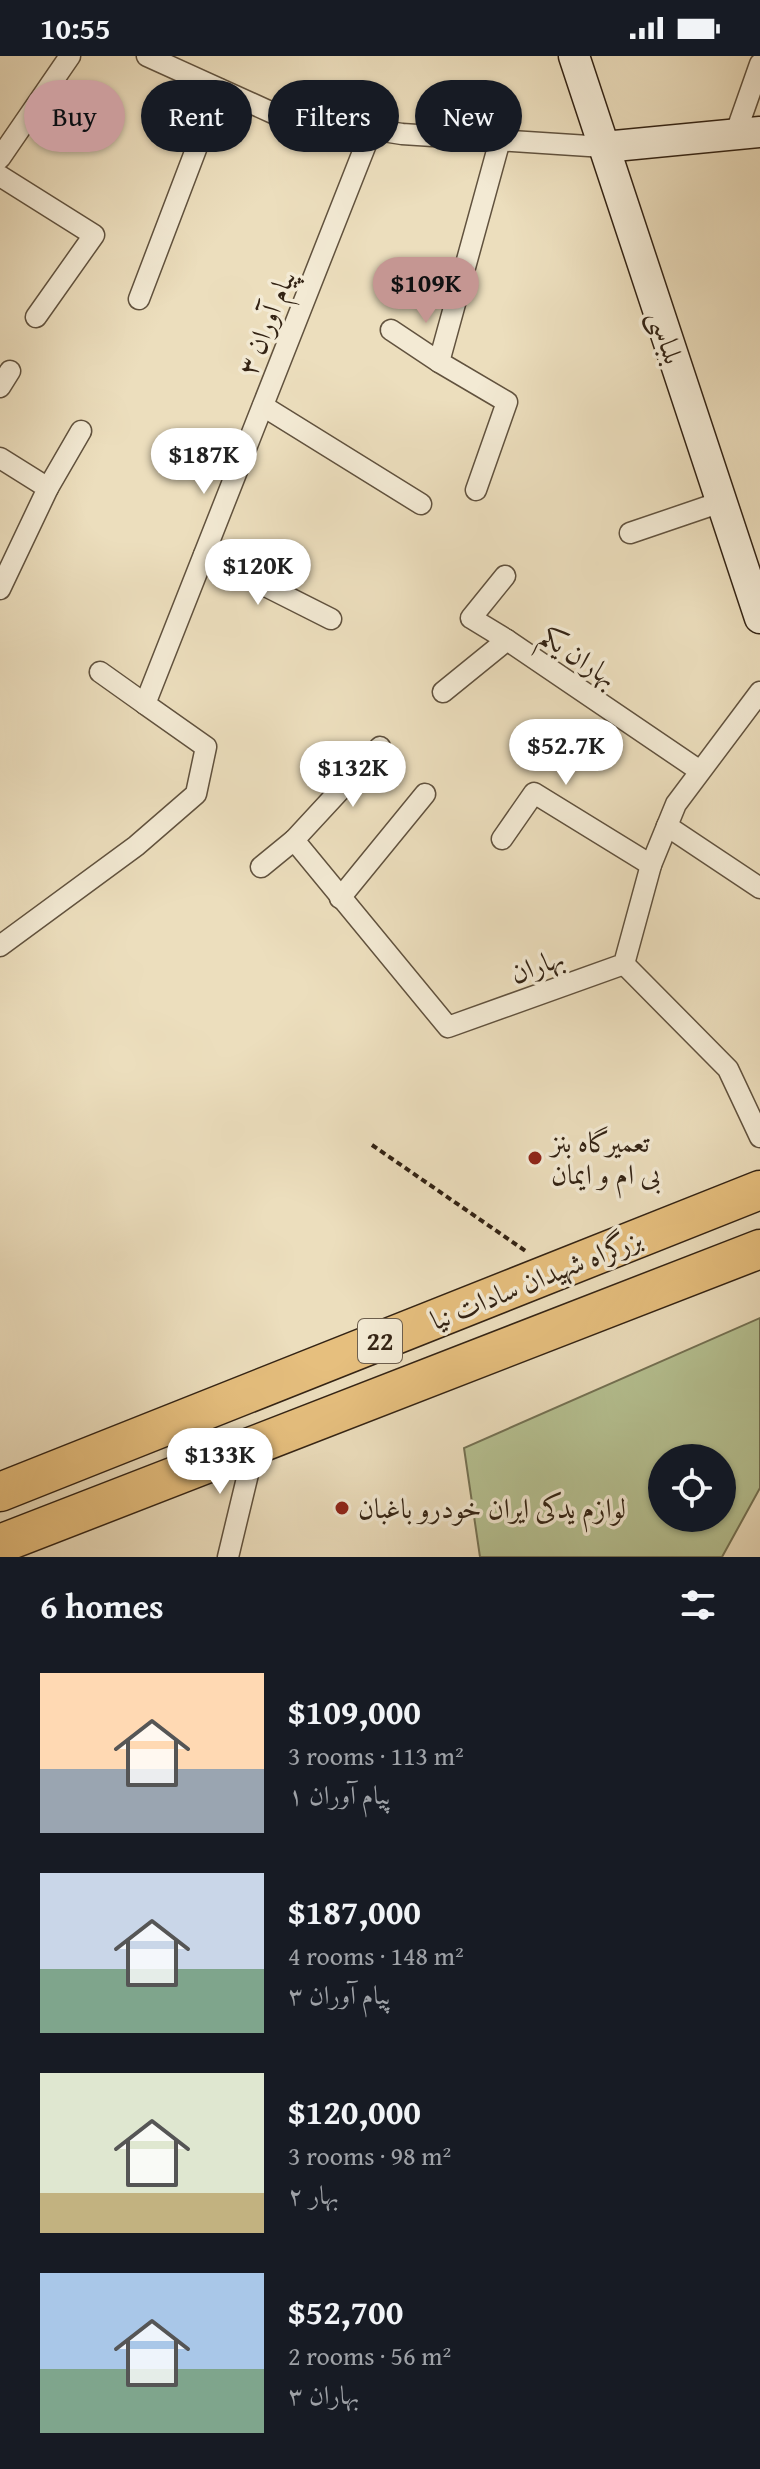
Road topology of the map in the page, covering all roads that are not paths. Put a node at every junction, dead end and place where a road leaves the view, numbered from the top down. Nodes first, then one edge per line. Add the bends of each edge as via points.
1 (70, 56) edge
2 (574, 56) edge
3 (157, 58) edge
4 (760, 64) edge
5 (201, 80) edge
6 (747, 134) edge
7 (522, 141) edge
8 (604, 147) junction
9 (195, 152) edge
10 (363, 152) edge
11 (497, 152) edge
12 (0, 158) edge
13 (0, 176) edge
14 (139, 299) dead end
15 (36, 317) dead end
16 (391, 330) dead end
17 (439, 362) junction
18 (263, 406) junction
19 (81, 431) dead end
20 (0, 458) edge
21 (48, 488) junction
22 (476, 490) dead end
23 (721, 502) junction
24 (421, 504) dead end
25 (630, 533) dead end
26 (204, 555) junction
27 (505, 576) dead end
28 (0, 589) edge
29 (760, 618) edge
30 (331, 619) dead end
31 (507, 640) junction
32 (100, 672) dead end
33 (443, 692) dead end
34 (760, 692) edge
35 (145, 704) junction
36 (380, 747) dead end
37 (700, 771) junction
38 (425, 794) dead end
39 (667, 826) junction
40 (502, 839) dead end
41 (294, 840) junction
42 (651, 865) junction
43 (261, 867) dead end
44 (760, 888) edge
45 (340, 898) junction
46 (0, 946) edge
47 (624, 964) junction
48 (760, 1137) edge
49 (760, 1190) edge
50 (760, 1249) edge
51 (255, 1445) junction
52 (0, 1492) edge
53 (0, 1544) edge
54 (228, 1557) edge

1 - 12 street
2 - 8 main road, بلباسی
3 - 5 street
4 - 6 street
6 - 8 main road
7 - 8 street
8 - 23 main road, بلباسی
9 - 14 street
10 - 18 street, پیام آوران ۳
11 - 17 street
13 - 15 street via 94,235
16 - 17 street
17 - 22 street via 507,402
18 - 24 street
18 - 26 street, پیام آوران ۳
19 - 21 street
20 - 21 street
21 - 28 street
23 - 25 street
23 - 29 main road, بلباسی
26 - 30 street
26 - 35 street, پیام آوران ۳
27 - 31 street, بهاران یکم via 471,618
31 - 33 street, بهاران یکم
31 - 37 street, بهاران یکم
32 - 35 street
34 - 37 street
35 - 46 street via 206,747 196,794 136,846
36 - 41 street
37 - 39 street
38 - 45 street
39 - 42 street
39 - 44 street
40 - 42 street via 534,793
41 - 43 street
41 - 45 street, بهاران
42 - 47 street
45 - 47 street, بهاران via 448,1027
47 - 48 street via 728,1069
49 - 52 highway, بزرگراه شهیدان سادات نیا / 22
50 - 51 highway, بزرگراه شهیدان سادات نیا / 22
51 - 53 highway, بزرگراه شهیدان سادات نیا / 22
51 - 54 street

